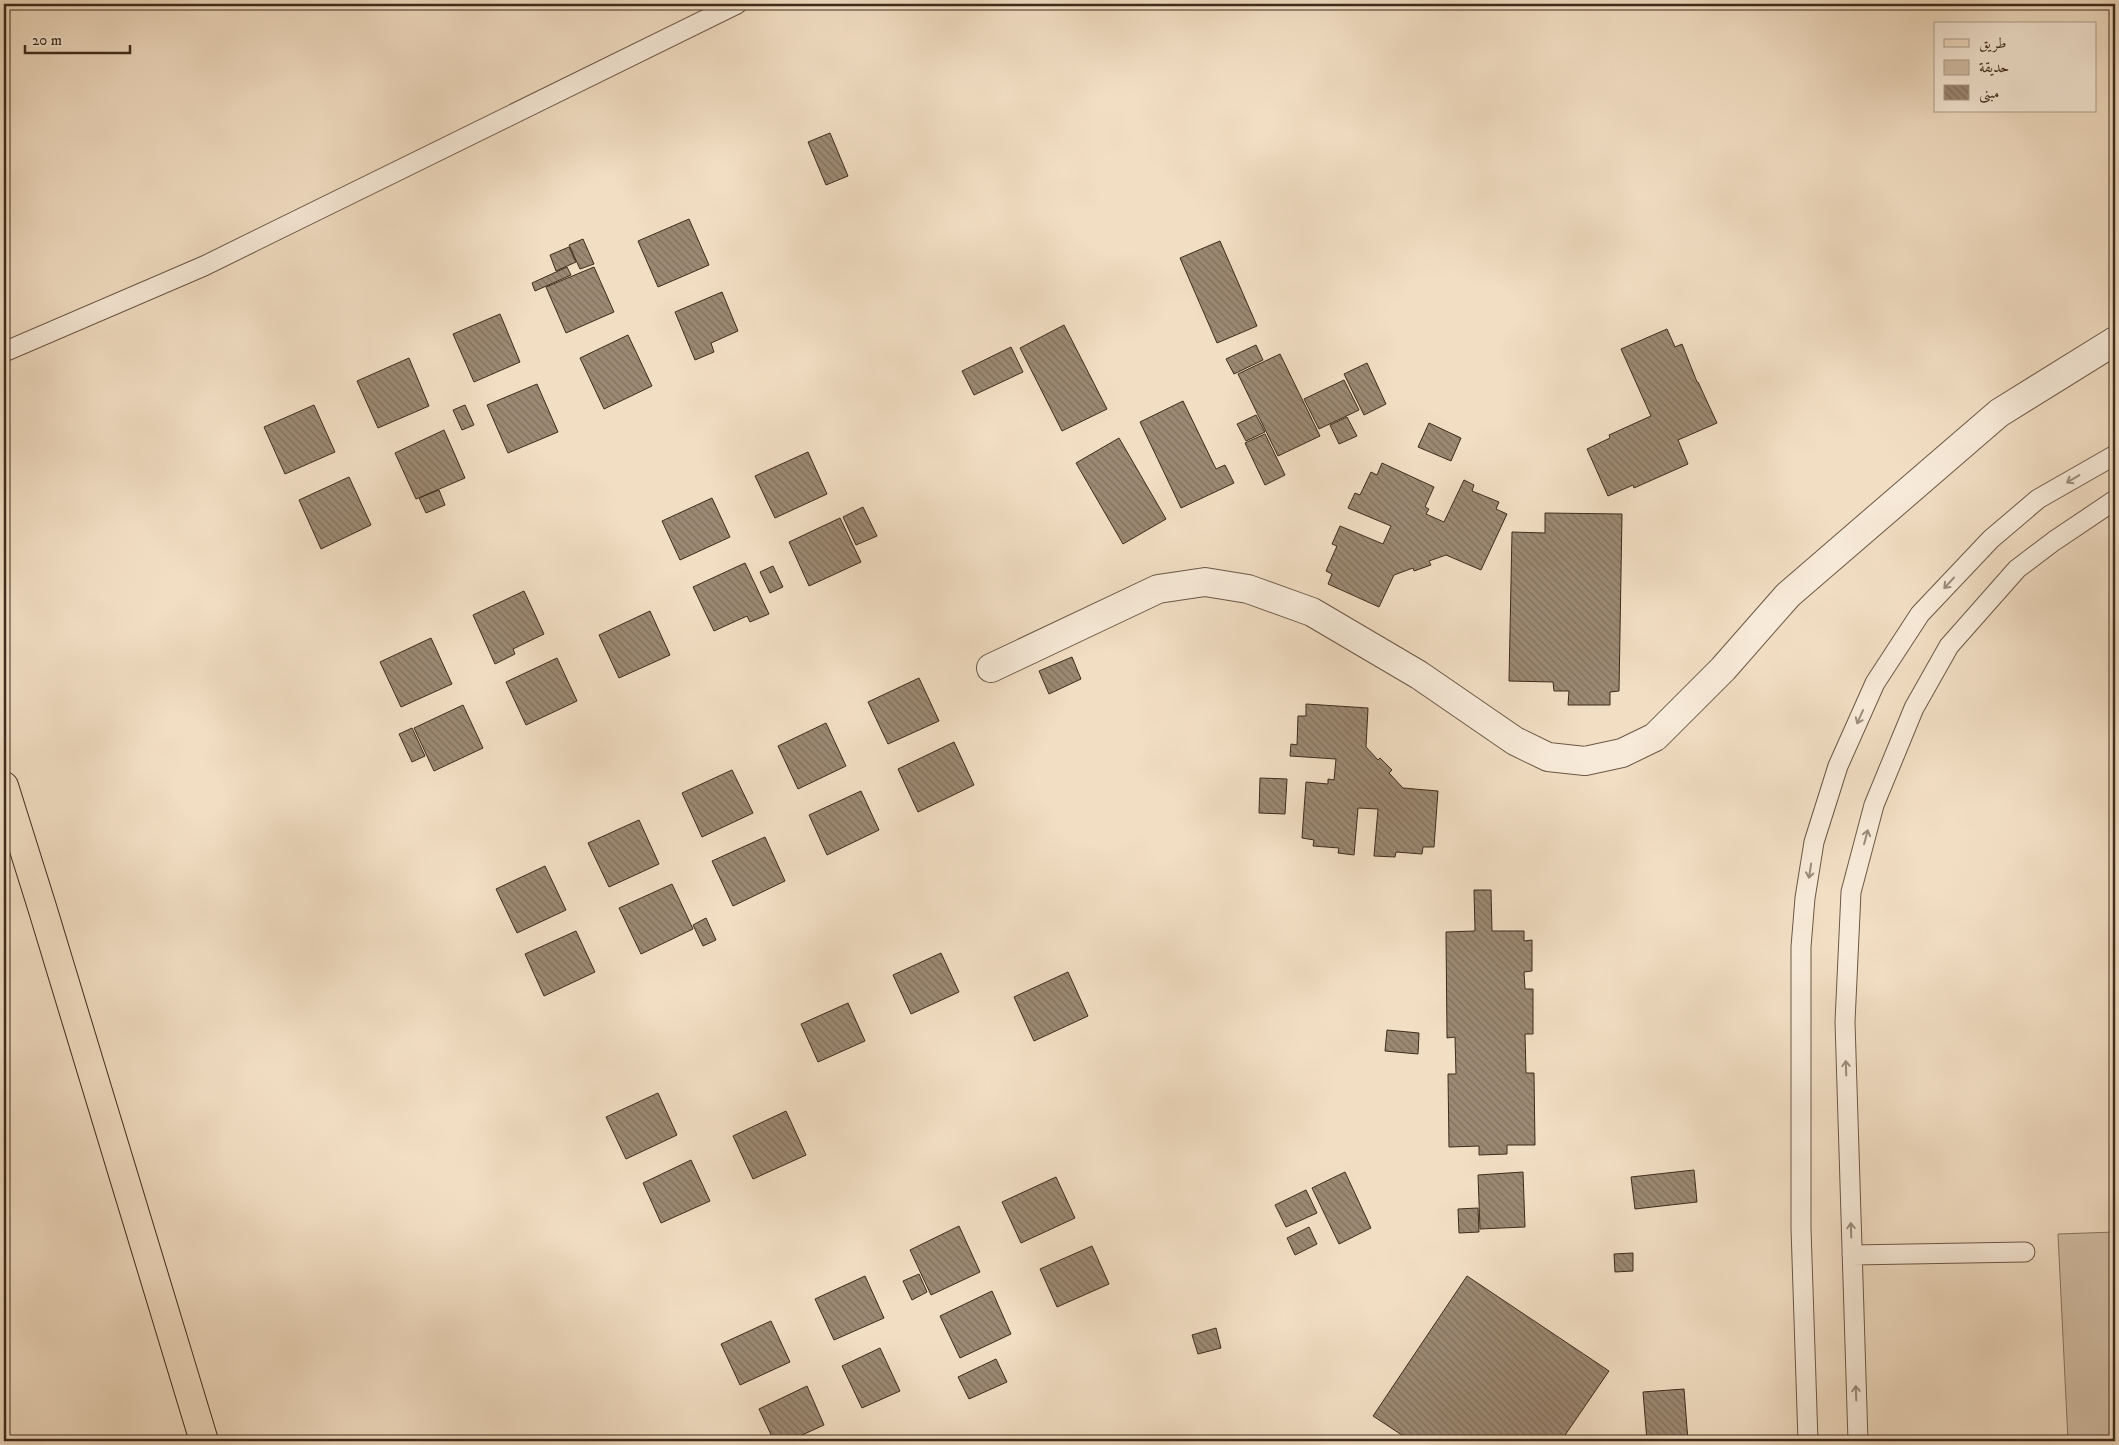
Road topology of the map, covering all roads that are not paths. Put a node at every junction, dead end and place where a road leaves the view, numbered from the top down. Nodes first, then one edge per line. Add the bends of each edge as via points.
1 (737, 4) edge
2 (2115, 341) edge
3 (4, 352) edge
4 (2115, 455) edge
5 (2115, 500) edge
6 (991, 668) dead end
7 (4, 786) edge
8 (2025, 1252) dead end
9 (1852, 1255) junction
10 (204, 1441) edge
11 (1808, 1441) edge
12 (1858, 1441) edge

1 - 3 lane via 204,266
2 - 6 street via 1999,413 1788,595 1723,669 1655,738 1622,753 1585,761 1548,757 1515,740 1419,675 1312,612 1248,589 1205,582 1158,589
4 -> 11 lane via 2038,499 1991,539 1920,614 1875,682 1838,766 1814,842 1801,947 1801,1228
9 -> 5 lane via 1844,1022 1851,892 1874,805 1914,708 1949,646 2017,569
7 - 10 main road
8 - 9 lane
12 -> 9 lane

